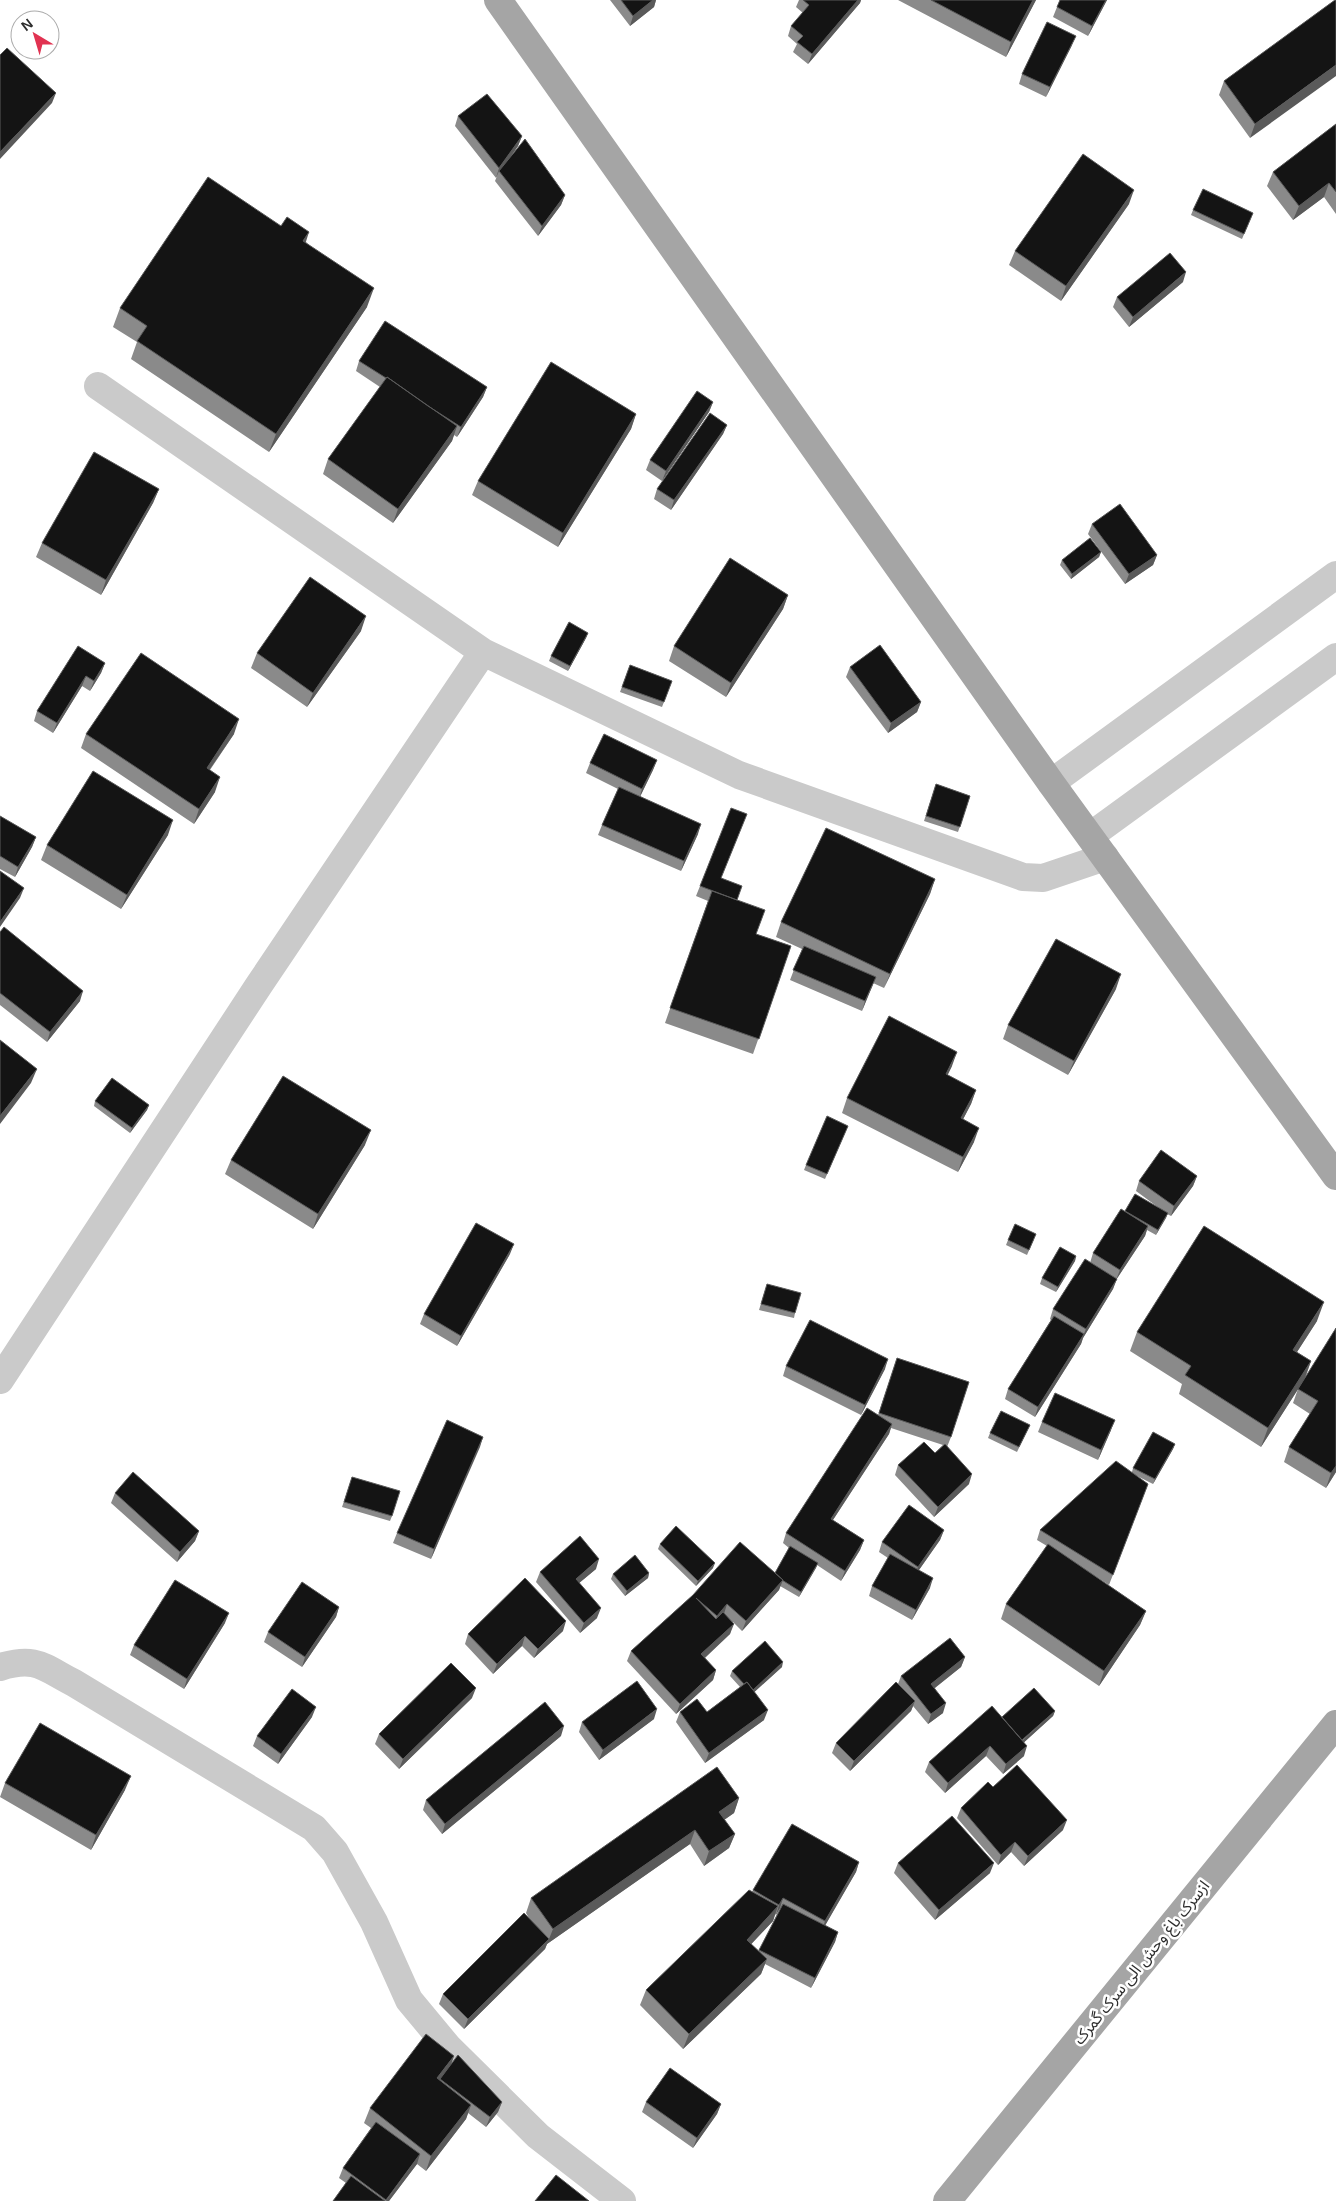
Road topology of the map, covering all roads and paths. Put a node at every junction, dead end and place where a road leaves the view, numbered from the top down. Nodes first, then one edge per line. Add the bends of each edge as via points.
1 (498, 0) edge
2 (98, 386) dead end
3 (1336, 575) edge
4 (483, 652) junction
5 (1336, 657) edge
6 (1051, 783) junction
7 (1097, 847) junction
8 (1336, 1176) edge
9 (0, 1380) edge
10 (0, 1667) edge
11 (1336, 1724) edge
12 (622, 2201) edge
13 (947, 2201) edge

1 - 6 main road
2 - 4 street
3 - 6 street
4 - 7 street via 739,775 1023,877 1043,878
4 - 9 street via 264,977
5 - 7 street
6 - 7 main road
7 - 8 main road
10 - 12 street via 24,1661 37,1664 91,1693 314,1828 340,1860 374,1922 410,2000 448,2047 538,2136
11 - 13 main road, ازسرک باغ وحش الی سرک گمرک

